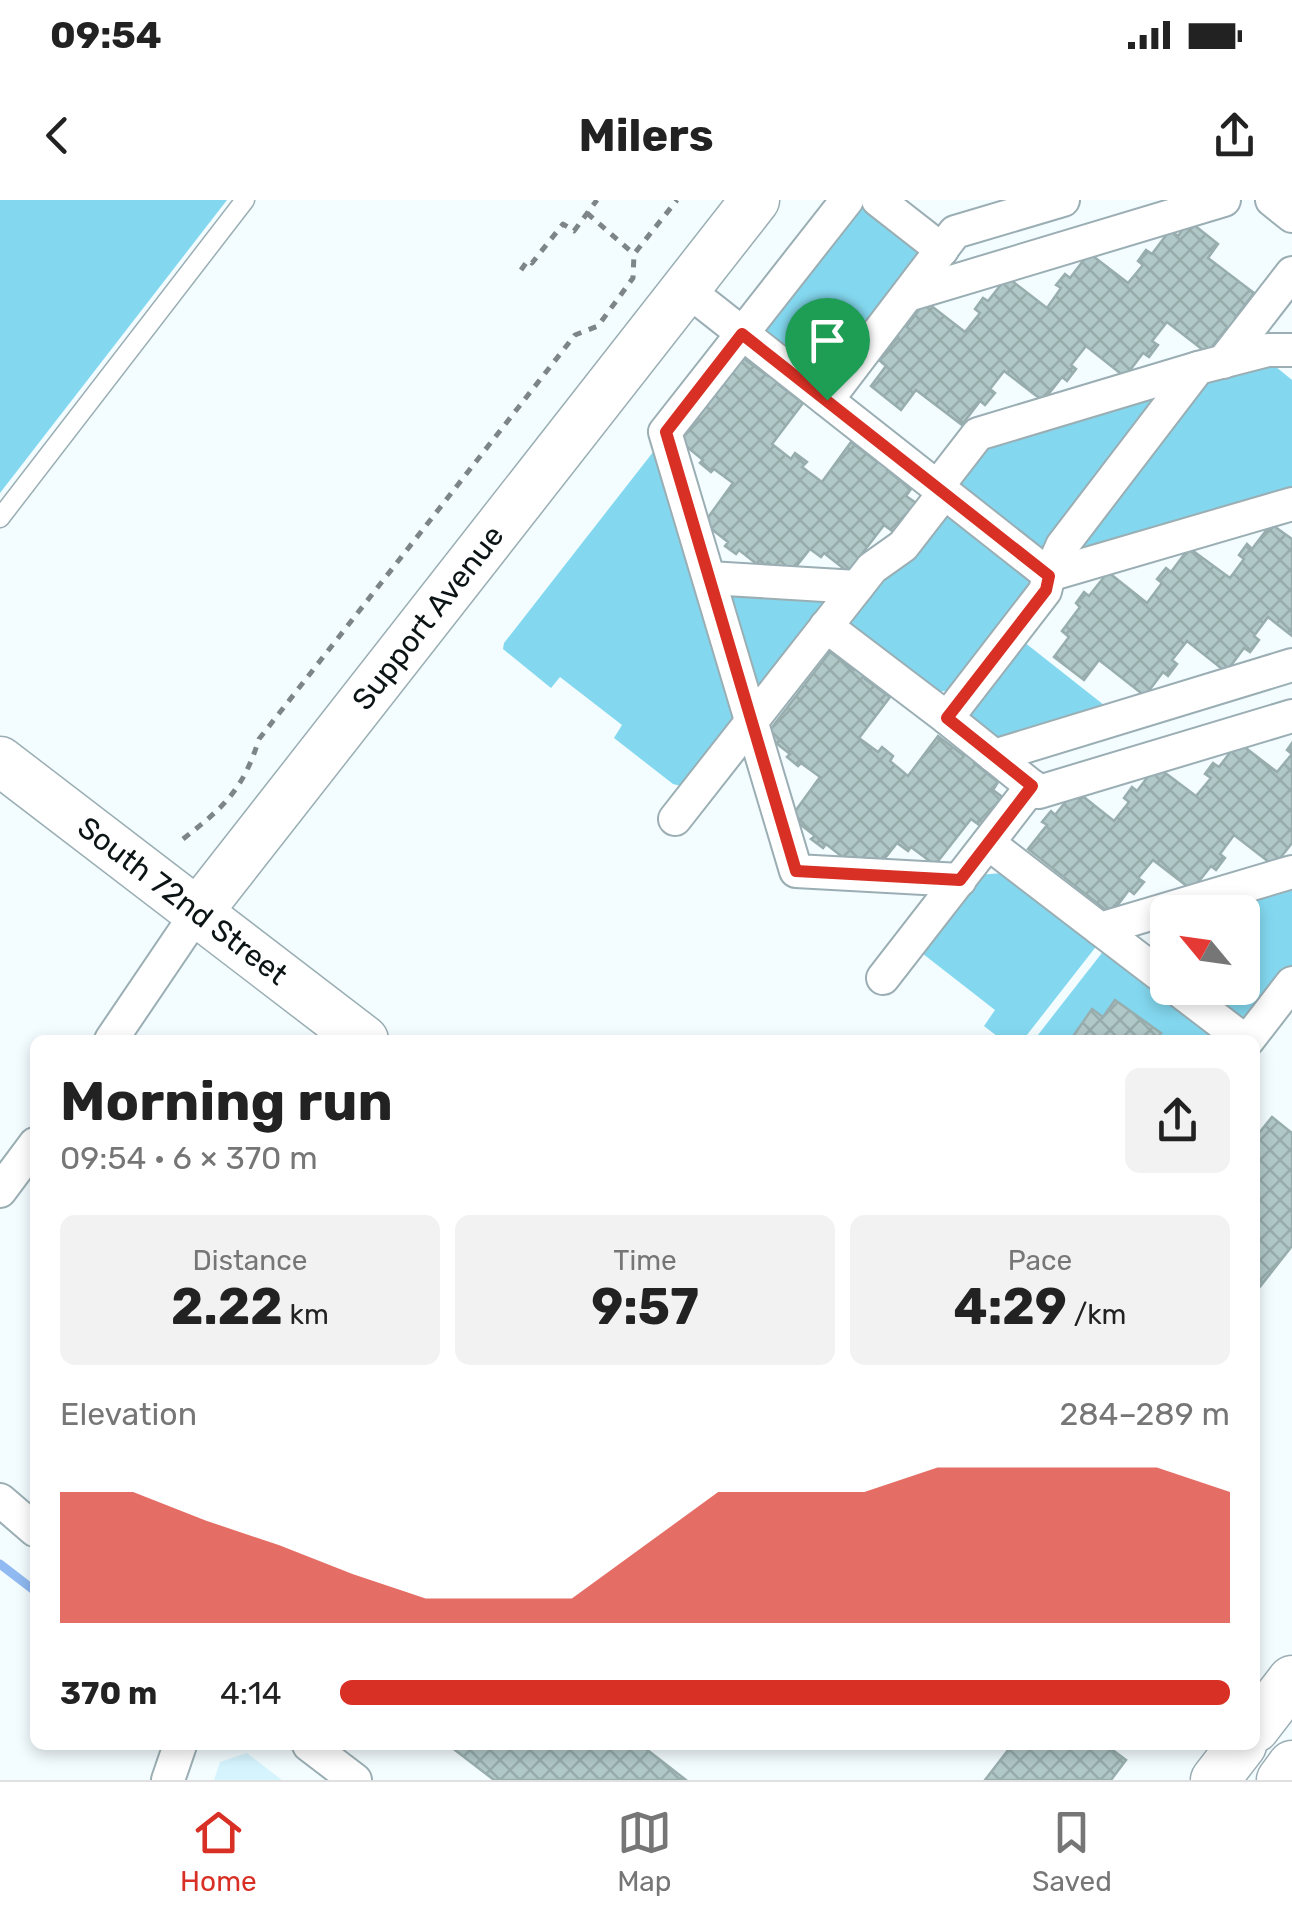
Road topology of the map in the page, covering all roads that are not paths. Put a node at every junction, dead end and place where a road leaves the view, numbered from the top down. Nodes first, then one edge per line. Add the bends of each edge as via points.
1 (245, 200) edge
2 (755, 200) edge
3 (846, 200) edge
4 (878, 200) edge
5 (1063, 200) edge
6 (1224, 200) edge
7 (1272, 200) edge
8 (1292, 216) edge
9 (942, 250) junction
10 (1292, 273) edge
11 (686, 289) junction
12 (908, 295) junction
13 (742, 334) junction
14 (1284, 356) edge
15 (1210, 365) junction
16 (827, 400) junction
17 (941, 490) junction
18 (1292, 504) edge
19 (0, 518) edge
20 (1049, 576) junction
21 (709, 578) junction
22 (857, 586) junction
23 (826, 626) junction
24 (1292, 665) edge
25 (1292, 716) edge
26 (947, 718) junction
27 (752, 722) junction
28 (994, 756) junction
29 (0, 762) edge
30 (1032, 786) junction
31 (676, 819) dead end
32 (988, 843) junction
33 (1292, 872) edge
34 (960, 880) junction
35 (196, 913) junction
36 (1100, 929) junction
37 (1150, 967) edge
38 (884, 978) dead end
39 (1292, 983) edge
40 (1199, 1005) edge
41 (114, 1035) edge
42 (357, 1035) edge
43 (1239, 1035) edge
44 (1250, 1035) edge
45 (30, 1151) edge
46 (0, 1191) edge
47 (0, 1500) edge
48 (30, 1526) edge
49 (1292, 1680) edge
50 (1261, 1730) edge
51 (178, 1750) edge
52 (316, 1750) edge
53 (1243, 1750) edge
54 (1292, 1765) edge
55 (168, 1780) edge
56 (355, 1780) edge
57 (1216, 1780) edge
58 (1280, 1780) edge

1 - 19 lane
2 - 11 street, Support Avenue
3 - 13 street
4 - 9 street
5 - 9 street via 956,232
6 - 12 street
7 - 8 street
9 - 12 street
10 - 15 street
11 - 13 street
11 - 35 street, Support Avenue
12 - 16 street
13 - 16 street
13 - 21 street via 666,432
14 - 15 street
15 - 17 street via 978,434
15 - 20 street via 1062,546
16 - 17 street
17 - 20 street
17 - 22 street via 903,546
18 - 20 street
20 - 26 street via 1046,590
21 - 22 street
21 - 27 street
22 - 23 street
23 - 26 street
23 - 27 street
24 - 28 street
25 - 30 street via 1038,792
26 - 28 street
27 - 31 street
27 - 34 street via 796,871
28 - 30 street
29 - 35 street, South 72nd Street
30 - 32 street
32 - 34 street
32 - 36 street
33 - 36 street
34 - 38 street
35 - 41 street, Support Avenue
35 - 42 street, South 72nd Street
36 - 37 street
39 - 44 street
40 - 43 street
45 - 46 street
47 - 48 street
49 - 50 street
51 - 55 street
52 - 56 street
53 - 57 street
54 - 58 street

